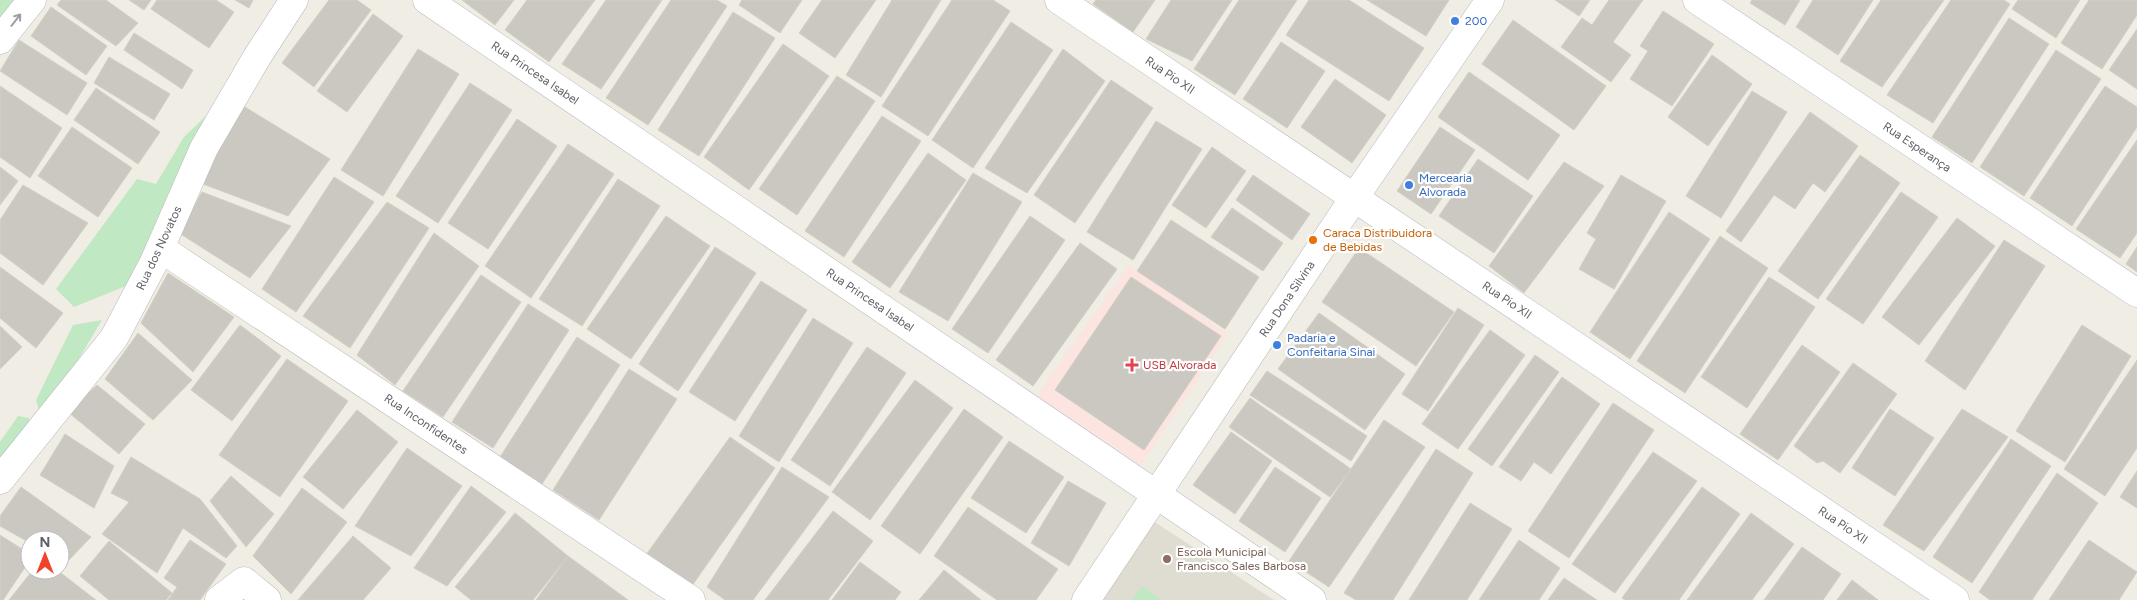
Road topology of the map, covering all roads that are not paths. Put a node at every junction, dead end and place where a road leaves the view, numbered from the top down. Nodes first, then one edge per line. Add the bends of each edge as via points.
1 (32, 0) edge
2 (294, 0) edge
3 (427, 0) edge
4 (1059, 0) edge
5 (1490, 0) edge
6 (1698, 0) edge
7 (0, 40) edge
8 (1354, 198) junction
9 (160, 248) junction
10 (2137, 293) edge
11 (0, 480) edge
12 (1156, 495) junction
13 (219, 600) edge
14 (267, 600) edge
15 (691, 600) edge
16 (1086, 600) edge
17 (1312, 600) edge
18 (1955, 600) edge

7 -> 1 street
2 - 9 street, Rua dos Novatos via 204,148
3 - 12 street, Rua Princesa Isabel
4 - 8 street, Rua Pio XII
5 - 8 street, Rua Dona Silvina
6 - 10 street, Rua Esperança
8 - 12 street, Rua Dona Silvina
8 - 18 street, Rua Pio XII
9 - 11 street, Rua dos Novatos via 114,338
9 - 15 street, Rua Inconfidentes
12 - 16 street, Rua Dona Silvina
12 - 17 street, Rua Princesa Isabel
13 - 14 street via 244,581

